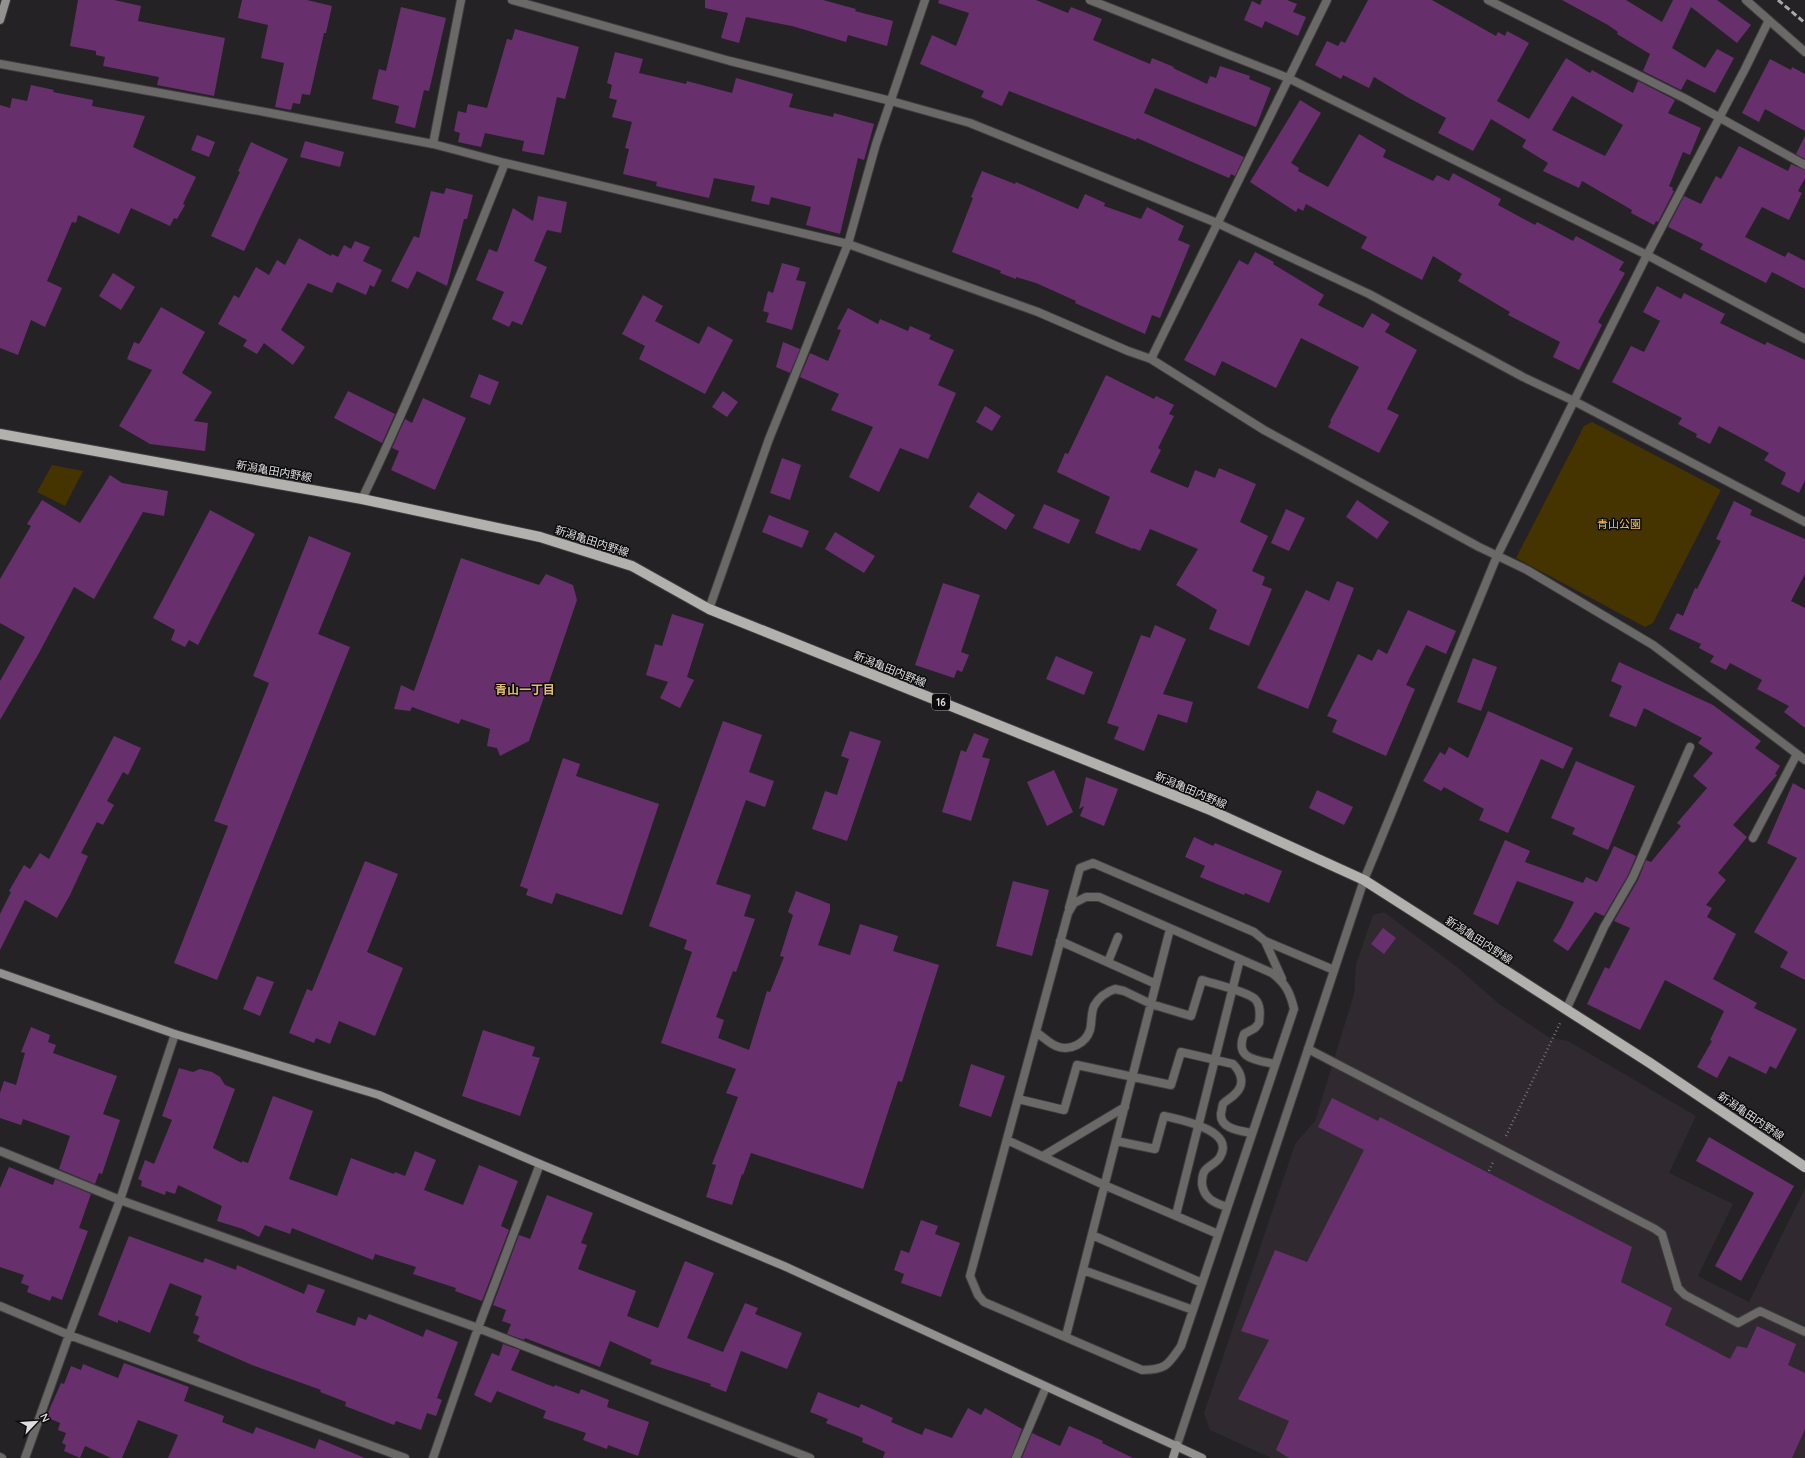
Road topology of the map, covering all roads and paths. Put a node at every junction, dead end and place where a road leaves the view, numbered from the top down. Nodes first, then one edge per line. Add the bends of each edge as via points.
1 (6, 0) edge
2 (461, 0) edge
3 (512, 0) edge
4 (925, 0) edge
5 (1090, 0) edge
6 (1327, 0) edge
7 (1488, 0) edge
8 (1746, 0) edge
9 (0, 20) edge
10 (1769, 20) junction
11 (1805, 52) edge
12 (0, 64) edge
13 (1288, 78) junction
14 (891, 101) junction
15 (1720, 118) junction
16 (433, 144) junction
17 (505, 163) junction
18 (1805, 165) edge
19 (1217, 223) junction
20 (848, 244) junction
21 (1647, 255) junction
22 (1805, 339) edge
23 (1151, 359) junction
24 (1574, 401) junction
25 (0, 434) edge
26 (362, 499) junction
27 (1805, 522) edge
28 (1497, 556) junction
29 (709, 609) junction
30 (1690, 747) dead end
31 (1797, 754) junction
32 (1805, 760) edge
33 (1753, 838) dead end
34 (1364, 880) junction
35 (1068, 913) junction
36 (1170, 929) junction
37 (1118, 937) dead end
38 (1060, 941) junction
39 (1265, 941) junction
40 (1240, 959) junction
41 (1108, 962) junction
42 (1334, 970) junction
43 (0, 973) edge
44 (1284, 982) junction
45 (1156, 984) junction
46 (1232, 989) junction
47 (1151, 1004) junction
48 (1566, 1010) junction
49 (1036, 1032) junction
50 (175, 1034) junction
51 (1308, 1049) junction
52 (1215, 1059) junction
53 (1275, 1064) junction
54 (1133, 1077) junction
55 (1018, 1099) junction
56 (1124, 1107) junction
57 (1198, 1124) junction
58 (1252, 1133) junction
59 (1007, 1140) junction
60 (1116, 1141) junction
61 (1500, 1148) junction
62 (0, 1151) edge
63 (1043, 1156) junction
64 (540, 1164) junction
65 (1805, 1167) edge
66 (1489, 1171) dead end
67 (1104, 1185) junction
68 (120, 1200) junction
69 (1227, 1207) junction
70 (1176, 1215) junction
71 (1218, 1234) junction
72 (1092, 1235) junction
73 (1083, 1270) junction
74 (1202, 1283) junction
75 (0, 1306) edge
76 (1192, 1310) junction
77 (478, 1328) junction
78 (1805, 1332) edge
79 (69, 1335) junction
80 (1066, 1336) junction
81 (1046, 1387) junction
82 (1177, 1445) junction
83 (25, 1458) edge
84 (405, 1458) edge
85 (433, 1458) edge
86 (810, 1458) edge
87 (1016, 1458) edge
88 (1173, 1458) edge
89 (1202, 1458) edge

1 - 9 street
2 - 16 street
3 - 14 street via 730,61
4 - 14 street
5 - 13 street
6 - 13 street
7 - 15 street
8 - 10 street
10 - 11 street
10 - 15 street
12 - 16 street
13 - 19 street
13 - 21 street
14 - 19 street via 970,123
14 - 20 street
15 - 18 street
15 - 21 street
16 - 17 street
17 - 20 street
17 - 26 street via 447,311
19 - 23 street
19 - 24 street via 1369,294 1516,373
20 - 23 street via 1038,312
20 - 29 street via 769,439
21 - 22 street
21 - 24 street
23 - 28 street via 1264,430
24 - 27 street
24 - 28 street
25 - 26 main road, 新潟亀田内野線 / 16
26 - 29 main road, 新潟亀田内野線 / 16 via 540,537 632,566
28 - 31 street via 1527,570 1653,645
28 - 34 street
29 - 34 main road, 新潟亀田内野線 / 16 via 1208,810
30 - 48 street via 1633,877 1604,927
31 - 32 street
31 - 33 street
34 - 42 street
34 - 48 main road, 新潟亀田内野線 / 16
35 - 36 street via 1074,903 1086,897 1099,897
35 - 38 street
35 - 39 street via 1080,868 1093,863 1254,932
36 - 40 street
36 - 45 street
37 - 41 street
38 - 41 street
38 - 49 street
39 - 42 street
39 - 44 street
40 - 44 street via 1272,973
40 - 46 street
41 - 45 street
42 - 51 street
43 - 50 street
44 - 53 street via 1294,1009
45 - 47 street
46 - 47 street via 1202,980 1191,1016
46 - 52 street
46 - 53 street via 1255,999 1259,1007 1259,1022 1255,1028 1244,1034 1241,1048 1251,1059
47 - 49 street via 1115,989 1100,997 1093,1007 1086,1040 1076,1046 1056,1046
47 - 54 street
48 - 61 path
48 - 65 main road, 新潟亀田内野線 / 16 via 1643,1058
49 - 55 street
50 - 64 street via 379,1095
50 - 68 street
51 - 61 street
51 - 82 street
52 - 54 street via 1181,1052 1171,1085
52 - 57 street
52 - 58 street via 1233,1064 1239,1070 1242,1082 1240,1088 1223,1105 1221,1116 1224,1123 1230,1128
53 - 58 street
54 - 55 street via 1077,1065 1064,1110
54 - 56 street
55 - 59 street
56 - 60 street
56 - 63 street
57 - 60 street via 1164,1116 1154,1149
57 - 69 street via 1218,1135 1221,1143 1220,1158 1204,1171 1202,1188 1207,1198
57 - 70 street
58 - 69 street
59 - 63 street
59 - 80 street via 970,1276 984,1302
60 - 67 street
61 - 66 path
61 - 78 street via 1662,1234 1678,1288 1684,1296 1738,1323 1760,1312
62 - 68 street
63 - 67 street
64 - 77 street
64 - 81 street via 784,1266
67 - 70 street
67 - 72 street
68 - 77 street
68 - 79 street
69 - 71 street
70 - 71 street
71 - 74 street
72 - 73 street
72 - 74 street
73 - 76 street
73 - 80 street
74 - 76 street
75 - 79 street
76 - 80 street via 1181,1346 1169,1364 1157,1370 1142,1370
77 - 85 street
77 - 86 street
79 - 83 street
79 - 84 street
81 - 82 street
81 - 87 street
82 - 88 street
82 - 89 street

